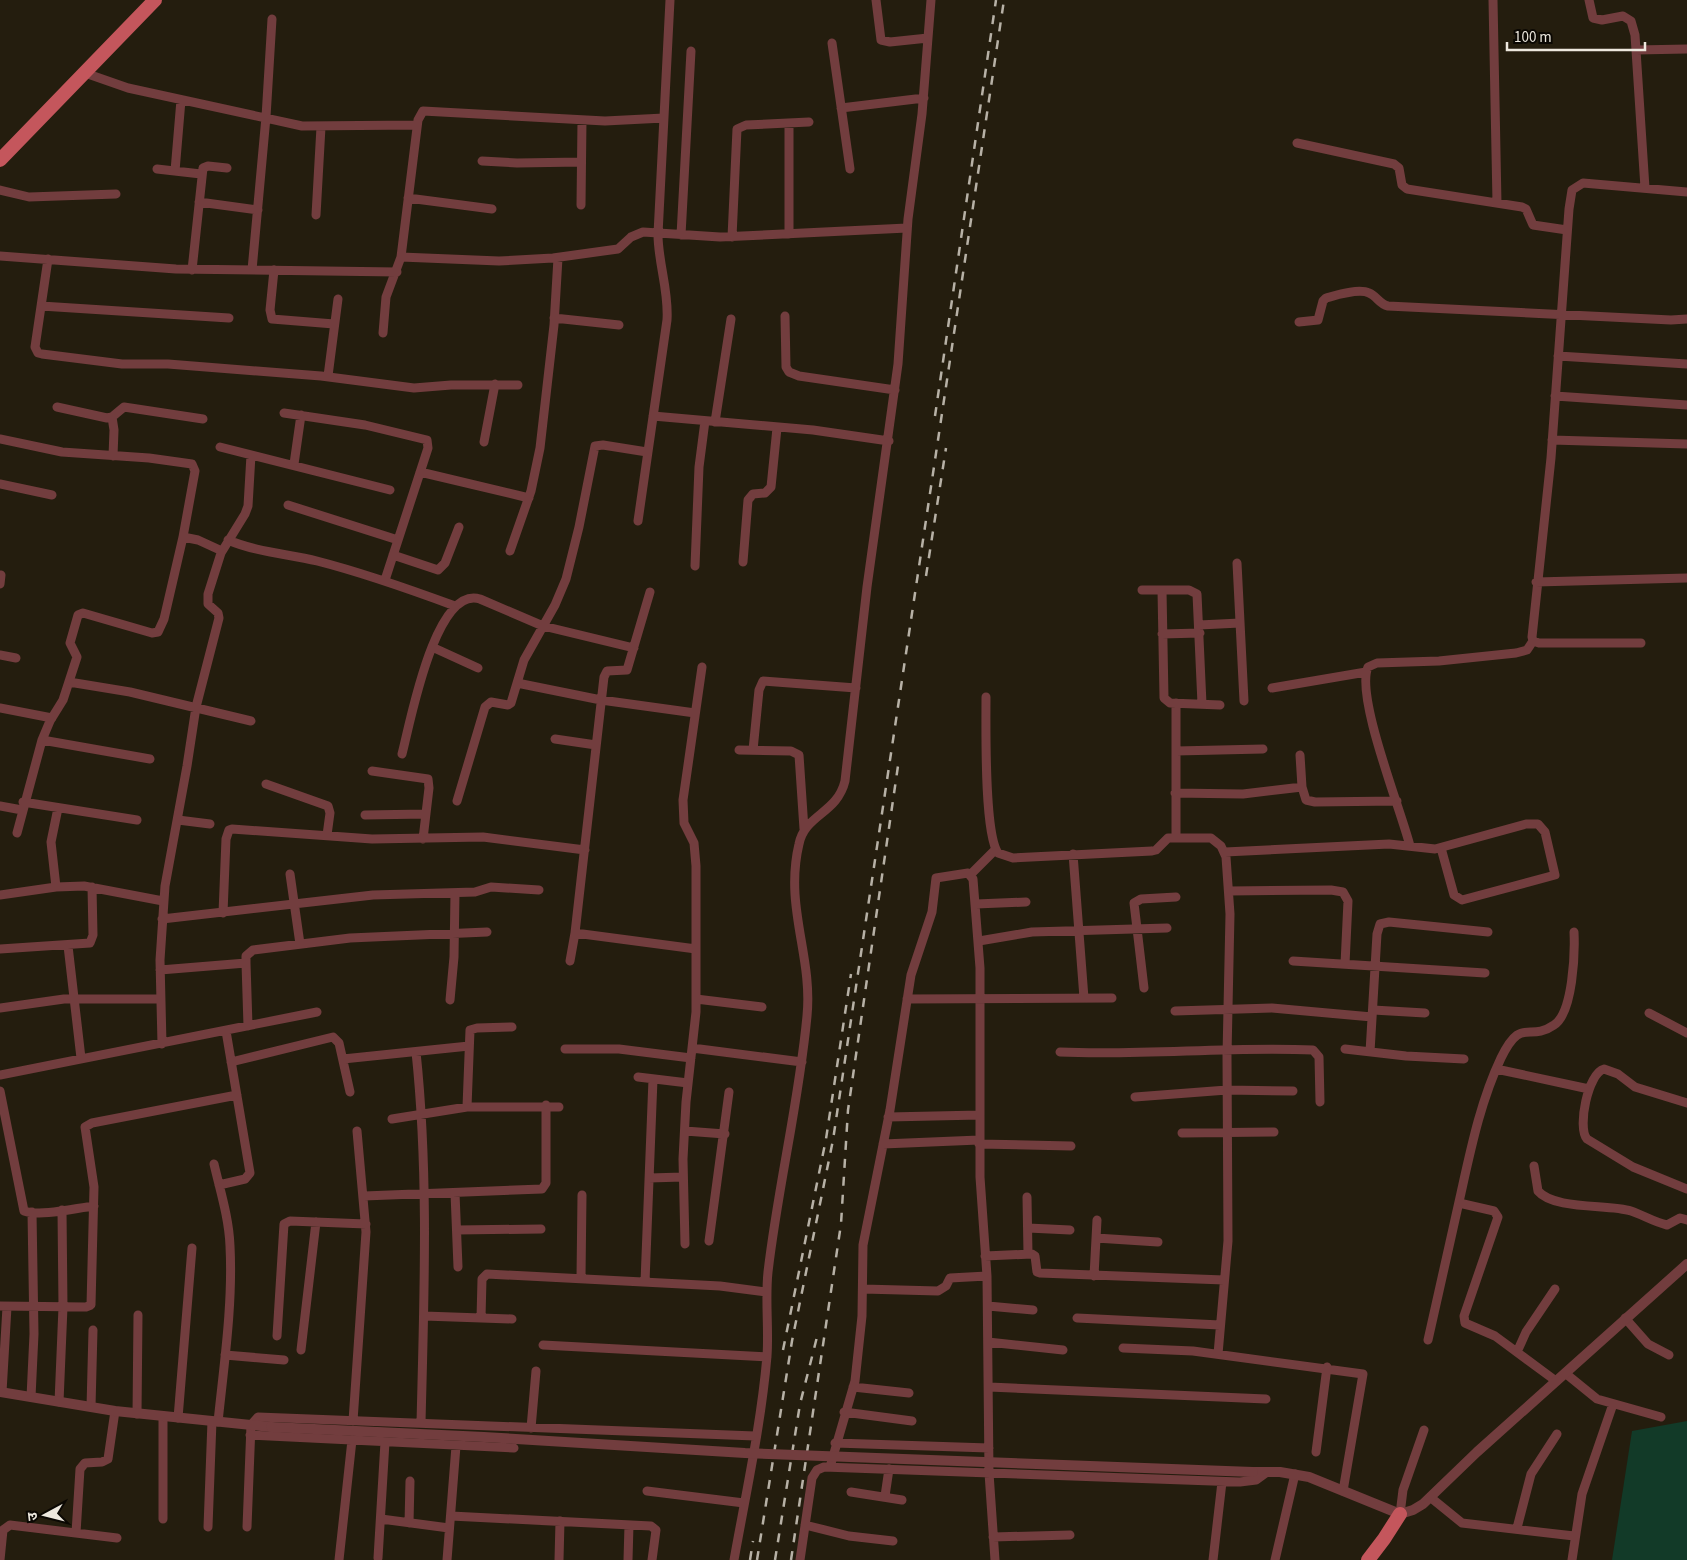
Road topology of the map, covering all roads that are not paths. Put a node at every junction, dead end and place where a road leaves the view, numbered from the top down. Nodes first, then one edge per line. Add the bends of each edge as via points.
1 (155, 0) edge
2 (670, 0) edge
3 (876, 0) edge
4 (931, 0) edge
5 (1493, 0) edge
6 (1589, 0) edge
7 (272, 19) dead end
8 (928, 38) junction
9 (832, 43) dead end
10 (1687, 49) edge
11 (1636, 50) junction
12 (691, 51) dead end
13 (85, 73) junction
14 (924, 98) junction
15 (181, 100) junction
16 (841, 108) junction
17 (266, 117) junction
18 (664, 118) junction
19 (582, 120) junction
20 (809, 122) dead end
21 (789, 123) junction
22 (417, 125) junction
23 (321, 127) junction
24 (1297, 143) dead end
25 (0, 160) edge
26 (482, 161) dead end
27 (581, 162) junction
28 (157, 168) dead end
29 (227, 168) dead end
30 (850, 169) dead end
31 (175, 171) junction
32 (201, 174) junction
33 (1644, 188) junction
34 (0, 190) edge
35 (1687, 192) edge
36 (116, 194) dead end
37 (408, 198) junction
38 (199, 202) junction
39 (1497, 203) junction
40 (581, 205) dead end
41 (492, 209) dead end
42 (258, 210) junction
43 (316, 215) dead end
44 (907, 228) junction
45 (1567, 230) junction
46 (658, 234) junction
47 (789, 234) junction
48 (681, 236) junction
49 (732, 237) junction
50 (0, 256) edge
51 (401, 257) junction
52 (558, 258) junction
53 (48, 259) junction
54 (192, 270) junction
55 (252, 270) junction
56 (274, 270) junction
57 (397, 272) junction
58 (338, 299) dead end
59 (41, 306) junction
60 (1561, 314) junction
61 (785, 316) dead end
62 (229, 318) dead end
63 (554, 318) junction
64 (1687, 318) edge
65 (731, 319) dead end
66 (1299, 322) dead end
67 (334, 324) junction
68 (619, 325) dead end
69 (383, 333) dead end
70 (1558, 356) junction
71 (1687, 364) edge
72 (328, 376) junction
73 (495, 384) junction
74 (518, 385) dead end
75 (895, 390) junction
76 (1555, 396) junction
77 (1687, 405) edge
78 (57, 407) dead end
79 (284, 413) dead end
80 (301, 416) junction
81 (653, 416) junction
82 (112, 418) junction
83 (203, 419) dead end
84 (705, 421) junction
85 (715, 422) junction
86 (777, 428) junction
87 (0, 439) edge
88 (1552, 440) junction
89 (889, 441) junction
90 (484, 442) dead end
91 (1687, 444) edge
92 (220, 447) dead end
93 (647, 452) junction
94 (251, 454) junction
95 (112, 456) junction
96 (294, 464) junction
97 (420, 472) junction
98 (0, 484) edge
99 (390, 490) dead end
100 (52, 495) dead end
101 (529, 498) junction
102 (288, 505) dead end
103 (638, 521) dead end
104 (458, 527) dead end
105 (182, 537) junction
106 (228, 540) junction
107 (398, 540) junction
108 (222, 551) junction
109 (510, 551) dead end
110 (393, 555) junction
111 (743, 562) dead end
112 (1237, 563) dead end
113 (695, 566) dead end
114 (1687, 578) edge
115 (385, 580) junction
116 (1536, 582) junction
117 (1142, 590) dead end
118 (1162, 590) junction
119 (650, 592) dead end
120 (455, 606) junction
121 (1240, 623) junction
122 (543, 626) junction
123 (1199, 629) junction
124 (1162, 634) junction
125 (1533, 641) junction
126 (1640, 643) dead end
127 (432, 647) junction
128 (634, 648) junction
129 (0, 655) edge
130 (16, 658) dead end
131 (702, 667) dead end
132 (478, 668) dead end
133 (1366, 672) junction
134 (69, 682) junction
135 (517, 683) junction
136 (856, 688) junction
137 (1272, 688) dead end
138 (986, 697) dead end
139 (601, 700) junction
140 (1244, 701) dead end
141 (1176, 703) junction
142 (1202, 704) junction
143 (1220, 705) dead end
144 (196, 707) junction
145 (0, 708) edge
146 (695, 713) junction
147 (52, 718) junction
148 (251, 721) dead end
149 (555, 739) dead end
150 (42, 740) junction
151 (596, 745) junction
152 (1263, 749) dead end
153 (739, 750) dead end
154 (754, 750) junction
155 (1176, 751) junction
156 (402, 754) dead end
157 (1300, 756) dead end
158 (150, 759) dead end
159 (372, 771) dead end
160 (266, 784) dead end
161 (1302, 787) junction
162 (1175, 793) junction
163 (457, 801) dead end
164 (1398, 801) junction
165 (0, 806) edge
166 (23, 806) junction
167 (58, 808) junction
168 (426, 814) junction
169 (365, 815) dead end
170 (137, 820) dead end
171 (178, 820) junction
172 (210, 824) dead end
173 (804, 829) junction
174 (17, 833) dead end
175 (327, 835) junction
176 (1176, 837) junction
177 (423, 839) junction
178 (1410, 846) junction
179 (1441, 848) junction
180 (585, 850) junction
181 (995, 850) junction
182 (1224, 852) junction
183 (1073, 854) junction
184 (290, 874) dead end
185 (971, 874) junction
186 (56, 887) junction
187 (92, 887) junction
188 (539, 890) dead end
189 (1229, 891) junction
190 (455, 893) junction
191 (0, 895) edge
192 (1176, 897) dead end
193 (163, 901) junction
194 (1026, 902) dead end
195 (294, 904) junction
196 (976, 904) junction
197 (223, 913) junction
198 (162, 919) junction
199 (1167, 928) dead end
200 (1137, 929) junction
201 (1080, 930) junction
202 (487, 932) dead end
203 (1488, 932) dead end
204 (1574, 932) dead end
205 (454, 933) junction
206 (575, 933) junction
207 (979, 941) junction
208 (300, 944) junction
209 (68, 946) junction
210 (0, 949) edge
211 (696, 949) junction
212 (570, 961) dead end
213 (1293, 961) dead end
214 (246, 963) junction
215 (1345, 964) junction
216 (1375, 966) junction
217 (160, 970) junction
218 (1485, 973) dead end
219 (1144, 988) dead end
220 (1084, 998) junction
221 (1112, 998) dead end
222 (74, 999) junction
223 (160, 999) junction
224 (696, 999) junction
225 (907, 999) junction
226 (981, 999) junction
227 (450, 1000) dead end
228 (762, 1006) dead end
229 (0, 1008) edge
230 (1227, 1008) junction
231 (1175, 1011) dead end
232 (318, 1012) dead end
233 (1372, 1013) junction
234 (1425, 1013) dead end
235 (1649, 1013) dead end
236 (248, 1026) junction
237 (512, 1027) dead end
238 (226, 1030) junction
239 (1687, 1033) edge
240 (162, 1044) junction
241 (468, 1046) junction
242 (565, 1048) dead end
243 (692, 1048) junction
244 (1227, 1049) junction
245 (1345, 1049) dead end
246 (416, 1052) junction
247 (1060, 1052) dead end
248 (1370, 1052) junction
249 (81, 1058) junction
250 (691, 1058) junction
251 (343, 1059) junction
252 (1464, 1059) dead end
253 (232, 1062) junction
254 (802, 1062) junction
255 (1496, 1069) junction
256 (0, 1075) edge
257 (638, 1077) dead end
258 (653, 1079) junction
259 (688, 1083) junction
260 (1589, 1089) junction
261 (1227, 1090) junction
262 (0, 1091) edge
263 (1293, 1091) dead end
264 (350, 1092) dead end
265 (729, 1092) dead end
266 (237, 1095) junction
267 (1135, 1097) dead end
268 (1320, 1102) dead end
269 (1687, 1103) edge
270 (546, 1106) junction
271 (559, 1106) dead end
272 (467, 1107) junction
273 (980, 1115) junction
274 (422, 1116) junction
275 (888, 1117) junction
276 (392, 1120) dead end
277 (357, 1131) dead end
278 (685, 1131) junction
279 (1227, 1132) junction
280 (1274, 1132) dead end
281 (1182, 1133) dead end
282 (725, 1134) junction
283 (979, 1142) junction
284 (883, 1144) junction
285 (1071, 1146) dead end
286 (214, 1164) dead end
287 (1534, 1166) dead end
288 (683, 1177) junction
289 (649, 1178) junction
290 (219, 1185) junction
291 (1687, 1189) edge
292 (455, 1192) junction
293 (426, 1194) junction
294 (582, 1195) dead end
295 (364, 1196) junction
296 (1027, 1197) dead end
297 (1459, 1203) junction
298 (94, 1206) junction
299 (62, 1210) junction
300 (32, 1212) junction
301 (1097, 1220) dead end
302 (1687, 1220) edge
303 (316, 1222) junction
304 (366, 1224) junction
305 (541, 1228) dead end
306 (1028, 1228) junction
307 (457, 1230) junction
308 (1070, 1230) dead end
309 (1096, 1238) junction
310 (709, 1241) dead end
311 (1158, 1242) dead end
312 (685, 1244) dead end
313 (192, 1248) dead end
314 (1028, 1254) junction
315 (986, 1256) junction
316 (1687, 1264) edge
317 (458, 1266) dead end
318 (987, 1276) junction
319 (1094, 1276) junction
320 (581, 1278) junction
321 (1224, 1280) junction
322 (645, 1282) junction
323 (862, 1288) junction
324 (1555, 1288) dead end
325 (766, 1292) junction
326 (988, 1306) junction
327 (3, 1307) edge
328 (33, 1307) junction
329 (63, 1307) junction
330 (1033, 1310) dead end
331 (138, 1316) dead end
332 (424, 1316) junction
333 (481, 1318) junction
334 (1077, 1318) dead end
335 (1626, 1318) junction
336 (512, 1319) dead end
337 (1220, 1325) junction
338 (93, 1330) dead end
339 (277, 1336) dead end
340 (1428, 1340) dead end
341 (988, 1342) junction
342 (543, 1345) dead end
343 (1123, 1348) dead end
344 (302, 1350) dead end
345 (1063, 1350) dead end
346 (1518, 1352) junction
347 (1218, 1354) junction
348 (224, 1355) junction
349 (1669, 1356) dead end
350 (767, 1357) junction
351 (284, 1360) dead end
352 (1327, 1368) junction
353 (536, 1371) dead end
354 (1566, 1373) junction
355 (1556, 1381) junction
356 (853, 1387) junction
357 (989, 1387) junction
358 (1, 1392) edge
359 (910, 1393) dead end
360 (31, 1397) junction
361 (1266, 1399) dead end
362 (59, 1402) junction
363 (1613, 1404) junction
364 (91, 1408) junction
365 (115, 1411) junction
366 (844, 1412) junction
367 (137, 1414) junction
368 (163, 1416) junction
369 (1661, 1417) dead end
370 (178, 1418) junction
371 (215, 1421) junction
372 (353, 1421) junction
373 (912, 1421) dead end
374 (421, 1423) junction
375 (531, 1428) junction
376 (250, 1430) junction
377 (1424, 1430) dead end
378 (1557, 1434) dead end
379 (755, 1436) junction
380 (352, 1440) junction
381 (385, 1442) junction
382 (836, 1443) junction
383 (456, 1446) junction
384 (514, 1448) dead end
385 (989, 1448) junction
386 (1316, 1452) dead end
387 (830, 1467) junction
388 (889, 1469) junction
389 (1267, 1472) junction
390 (990, 1473) junction
391 (1295, 1474) junction
392 (410, 1481) dead end
393 (1222, 1482) junction
394 (647, 1491) dead end
395 (1343, 1491) junction
396 (851, 1492) dead end
397 (884, 1496) junction
398 (1430, 1498) junction
399 (902, 1500) dead end
400 (744, 1503) junction
401 (1400, 1514) junction
402 (451, 1516) junction
403 (163, 1519) dead end
404 (381, 1519) junction
405 (560, 1521) junction
406 (409, 1523) junction
407 (629, 1525) junction
408 (804, 1526) junction
409 (208, 1527) dead end
410 (247, 1527) dead end
411 (449, 1528) junction
412 (1516, 1528) junction
413 (76, 1532) junction
414 (1070, 1535) dead end
415 (1574, 1536) junction
416 (993, 1537) junction
417 (117, 1538) dead end
418 (893, 1541) dead end
419 (378, 1558) dead end
420 (0, 1560) edge
421 (339, 1560) edge
422 (447, 1560) edge
423 (559, 1560) edge
424 (628, 1560) edge
425 (652, 1560) edge
426 (734, 1560) edge
427 (800, 1560) edge
428 (995, 1560) edge
429 (1213, 1560) edge
430 (1275, 1560) edge
431 (1368, 1560) edge
432 (1572, 1560) edge

1 - 13 main road
2 - 18 street
3 - 8 street via 881,40
4 - 8 street
5 - 39 street
6 - 11 street via 1592,18 1602,20 1623,16 1631,21
7 - 17 street
8 - 14 street
9 - 16 street
10 - 11 street
11 - 33 street
12 - 48 street
13 - 15 street via 128,88
13 - 25 main road
14 - 16 street
14 - 44 street
15 - 17 street
15 - 31 street
16 - 30 street
17 - 23 street
17 - 42 street
18 - 19 street
18 - 46 street
19 - 22 street via 429,110 423,111
19 - 27 street
20 - 21 street
21 - 47 street
21 - 49 street via 746,125 737,129
22 - 23 street
22 - 37 street
23 - 43 street
24 - 39 street via 1394,164 1399,168 1402,185 1407,189
26 - 27 street
27 - 40 street
28 - 31 street
29 - 32 street via 204,166
31 - 32 street
32 - 38 street
33 - 35 street
33 - 45 street via 1587,183 1575,186 1570,194
34 - 36 street via 30,197
37 - 41 street
37 - 51 street
38 - 42 street
38 - 54 street
39 - 45 street via 1526,209 1537,227
42 - 55 street
44 - 47 street
44 - 75 street
45 - 60 street
46 - 48 street
46 - 52 street via 636,233 618,250 610,252
46 - 81 street via 668,307
47 - 49 street
48 - 49 street
50 - 53 street
51 - 52 street via 499,261
51 - 57 street
52 - 63 street
53 - 54 street
53 - 59 street
54 - 55 street
55 - 56 street
56 - 57 street
56 - 67 street via 272,319
57 - 69 street via 386,297
58 - 67 street
59 - 62 street
59 - 72 street via 36,347 42,354 122,364 168,364
60 - 64 street via 1670,320
60 - 66 street via 1388,306 1371,294 1361,292 1326,298 1318,320
60 - 70 street
61 - 75 street via 788,372
63 - 68 street
63 - 101 street via 540,448
65 - 85 street
67 - 72 street
70 - 71 street
70 - 76 street
72 - 73 street via 414,388
73 - 74 street
73 - 90 street
75 - 89 street
76 - 77 street
76 - 88 street
78 - 82 street
79 - 80 street
80 - 96 street
80 - 97 street via 422,437 428,443
81 - 84 street
81 - 93 street
82 - 83 street via 124,408
82 - 95 street
84 - 85 street
84 - 113 street via 699,467
85 - 86 street
86 - 89 street
86 - 111 street via 771,487 765,493 753,494 748,500
87 - 95 street via 62,452
88 - 91 street
88 - 116 street
89 - 136 street
92 - 94 street
93 - 103 street
93 - 122 street via 602,444 595,446 568,571
94 - 96 street
94 - 106 street via 248,506
95 - 105 street via 187,462 194,466
96 - 99 street
97 - 101 street
97 - 107 street
98 - 100 street
101 - 109 street
102 - 107 street
104 - 110 street via 445,563 438,570
105 - 108 street
105 - 134 street via 160,630 152,632 78,614 70,643 77,657
106 - 108 street
106 - 115 street
107 - 110 street
108 - 144 street via 207,600 219,618
110 - 115 street
112 - 121 street
114 - 116 street
115 - 120 street
116 - 125 street
117 - 118 street
118 - 123 street via 1189,590 1197,594
118 - 124 street
119 - 128 street
120 - 122 street via 474,597
120 - 127 street
121 - 123 street
121 - 140 street
122 - 128 street
122 - 135 street via 524,660
123 - 124 street
123 - 142 street
124 - 141 street via 1164,698
125 - 126 street
125 - 133 street via 1527,650 1516,653 1377,663 1368,667
127 - 132 street
127 - 156 street
128 - 139 street via 627,670 605,673
129 - 130 street
131 - 146 street
133 - 137 street
133 - 164 street via 1378,748
134 - 144 street
134 - 147 street via 60,707
135 - 139 street
135 - 163 street via 511,703 491,702 485,708
136 - 154 street via 763,682 759,690
136 - 173 street via 843,791 834,805
138 - 181 street via 990,812
139 - 146 street
139 - 151 street
141 - 142 street
141 - 155 street
142 - 143 street
144 - 148 street
144 - 171 street
145 - 147 street
146 - 211 street via 683,814 695,854
147 - 150 street
149 - 151 street
150 - 158 street
150 - 166 street
151 - 180 street
152 - 155 street
153 - 154 street
154 - 173 street via 791,751 800,755
155 - 162 street
157 - 161 street
159 - 168 street via 428,779
160 - 175 street via 328,806
161 - 162 street via 1243,794
161 - 164 street via 1304,797 1310,802
162 - 176 street
164 - 178 street
165 - 166 street
166 - 167 street
166 - 174 street
167 - 170 street
167 - 186 street via 50,842
168 - 169 street
168 - 177 street
171 - 172 street
171 - 193 street
173 - 254 street via 798,843 793,892 808,1002
175 - 177 street
175 - 197 street via 247,828 229,830
176 - 182 street via 1211,838
176 - 183 street via 1164,839 1152,851
177 - 180 street via 483,837
178 - 179 street via 1428,850
178 - 182 street via 1322,845
179 - 179 street via 1454,895 1462,900 1555,875 1545,832 1538,824 1526,824
180 - 206 street
181 - 183 street via 1008,857
181 - 185 street
182 - 189 street
183 - 201 street
184 - 195 street
185 - 196 street
185 - 225 street via 936,878 932,912 915,958
186 - 187 street
186 - 191 street
187 - 193 street
187 - 209 street via 92,939 85,945
188 - 190 street via 491,887
189 - 215 street via 1343,892 1348,901
189 - 230 street
190 - 195 street via 373,895
190 - 205 street
192 - 200 street via 1136,900
193 - 198 street
194 - 196 street
195 - 197 street
195 - 208 street
196 - 207 street
197 - 198 street
198 - 217 street
199 - 200 street
200 - 201 street
200 - 219 street
201 - 207 street via 1032,932
201 - 220 street
202 - 205 street
203 - 216 street via 1384,922 1378,928
204 - 255 street via 1574,972 1558,1022 1546,1029 1514,1036
205 - 208 street
205 - 227 street
206 - 211 street
206 - 212 street
207 - 226 street
208 - 214 street via 253,950 246,956
209 - 210 street
209 - 222 street
211 - 224 street
213 - 215 street
214 - 217 street
214 - 236 street
215 - 216 street
216 - 218 street
216 - 233 street
217 - 223 street
220 - 221 street
220 - 226 street
222 - 223 street
222 - 229 street
222 - 249 street
223 - 240 street
224 - 228 street
224 - 243 street
225 - 226 street
225 - 275 street
226 - 273 street
230 - 231 street
230 - 233 street
230 - 244 street
232 - 236 street
233 - 234 street
233 - 248 street
235 - 239 street
236 - 238 street
237 - 241 street via 473,1028
238 - 240 street
238 - 253 street
240 - 249 street
241 - 246 street
241 - 272 street
242 - 250 street via 618,1049
243 - 250 street
243 - 254 street
244 - 247 street via 1122,1054
244 - 261 street
244 - 268 street via 1313,1050 1319,1057
245 - 248 street
246 - 251 street
246 - 274 street
248 - 252 street
249 - 256 street
250 - 259 street
251 - 253 street via 339,1043 333,1037
251 - 264 street
253 - 266 street
254 - 325 street
255 - 260 street
255 - 297 street via 1482,1109
257 - 258 street
258 - 259 street
258 - 289 street
259 - 278 street
260 - 269 street via 1597,1073 1604,1069 1618,1074 1635,1087
260 - 291 street via 1584,1136 1628,1165
261 - 263 street
261 - 267 street
261 - 279 street
262 - 300 street via 22,1206
265 - 282 street
266 - 290 street via 250,1173 245,1179
266 - 298 street via 85,1127
270 - 271 street
270 - 272 street
270 - 292 street via 546,1183 542,1190
272 - 274 street
273 - 275 street
273 - 283 street
274 - 276 street
274 - 293 street
275 - 284 street
277 - 295 street
278 - 282 street
278 - 288 street
279 - 280 street
279 - 281 street
279 - 321 street via 1228,1241
282 - 310 street
283 - 284 street
283 - 285 street
283 - 315 street
284 - 323 street via 863,1245
286 - 290 street
287 - 302 street via 1538,1191 1545,1196 1586,1207 1630,1211 1667,1225 1680,1218
288 - 289 street
288 - 312 street
289 - 322 street
290 - 348 street via 230,1244
292 - 293 street
292 - 307 street
293 - 295 street
293 - 332 street
294 - 320 street
295 - 304 street
296 - 306 street
297 - 340 street
297 - 346 street via 1494,1212 1498,1216 1464,1316 1465,1323 1488,1332
298 - 299 street
298 - 329 street via 91,1305
299 - 300 street
299 - 329 street
300 - 328 street
301 - 309 street
303 - 304 street
303 - 339 street via 290,1221 284,1224
303 - 344 street
304 - 372 street
305 - 307 street
306 - 308 street
306 - 314 street
307 - 317 street
309 - 311 street
309 - 319 street
313 - 370 street
314 - 315 street
314 - 319 street via 1035,1256 1037,1272
315 - 318 street
316 - 335 street
318 - 323 street via 950,1278 938,1292
318 - 326 street
319 - 321 street
320 - 322 street
320 - 333 street via 485,1274 482,1279
321 - 337 street
322 - 325 street
323 - 356 street
324 - 346 street via 1526,1332
325 - 350 street
326 - 330 street
326 - 341 street
327 - 328 street
327 - 358 street
328 - 329 street
328 - 360 street
329 - 362 street
331 - 367 street
332 - 333 street
332 - 374 street
333 - 336 street
334 - 337 street
335 - 349 street via 1648,1344
335 - 354 street
337 - 347 street
338 - 364 street
341 - 345 street
341 - 357 street
342 - 350 street
343 - 347 street
346 - 355 street
347 - 352 street
348 - 351 street
348 - 371 street
350 - 379 street
352 - 386 street
352 - 395 street via 1363,1374
353 - 375 street
354 - 355 street
354 - 363 street via 1592,1396
355 - 398 street
356 - 359 street
356 - 366 street
357 - 361 street
357 - 385 street
358 - 360 street
360 - 362 street
362 - 364 street
363 - 369 street
363 - 415 street via 1582,1494
364 - 365 street
365 - 367 street
365 - 413 street via 108,1459 84,1463 80,1469
366 - 373 street
366 - 382 street
367 - 368 street
368 - 370 street
368 - 403 street
370 - 371 street
371 - 376 street
371 - 409 street
372 - 374 street
372 - 376 street via 264,1417 253,1420
374 - 375 street
375 - 379 street
376 - 380 street
376 - 389 street, bridge via 271,1427 754,1453
376 - 410 street
377 - 401 street via 1403,1490
378 - 412 street via 1531,1474
379 - 400 street
380 - 381 street
380 - 421 street
381 - 383 street
381 - 404 street
382 - 385 street
382 - 387 street
383 - 384 street
383 - 402 street
385 - 390 street
387 - 388 street
387 - 408 street via 814,1473
388 - 390 street
388 - 397 street
389 - 391 street
389 - 393 street via 1250,1482
390 - 393 street
390 - 416 street
391 - 395 street
391 - 430 street
392 - 406 street
393 - 429 street
394 - 400 street
395 - 401 street
396 - 397 street
397 - 399 street
398 - 401 street via 1414,1510
398 - 412 street via 1462,1523
400 - 426 street
401 - 431 main road
402 - 405 street
402 - 411 street
404 - 406 street
404 - 419 street
405 - 407 street
405 - 423 street
406 - 411 street
407 - 424 street
407 - 425 street via 654,1526
408 - 418 street
408 - 427 street
411 - 422 street
412 - 415 street
413 - 417 street
413 - 420 street via 7,1525 3,1530
414 - 416 street
415 - 432 street
416 - 428 street

